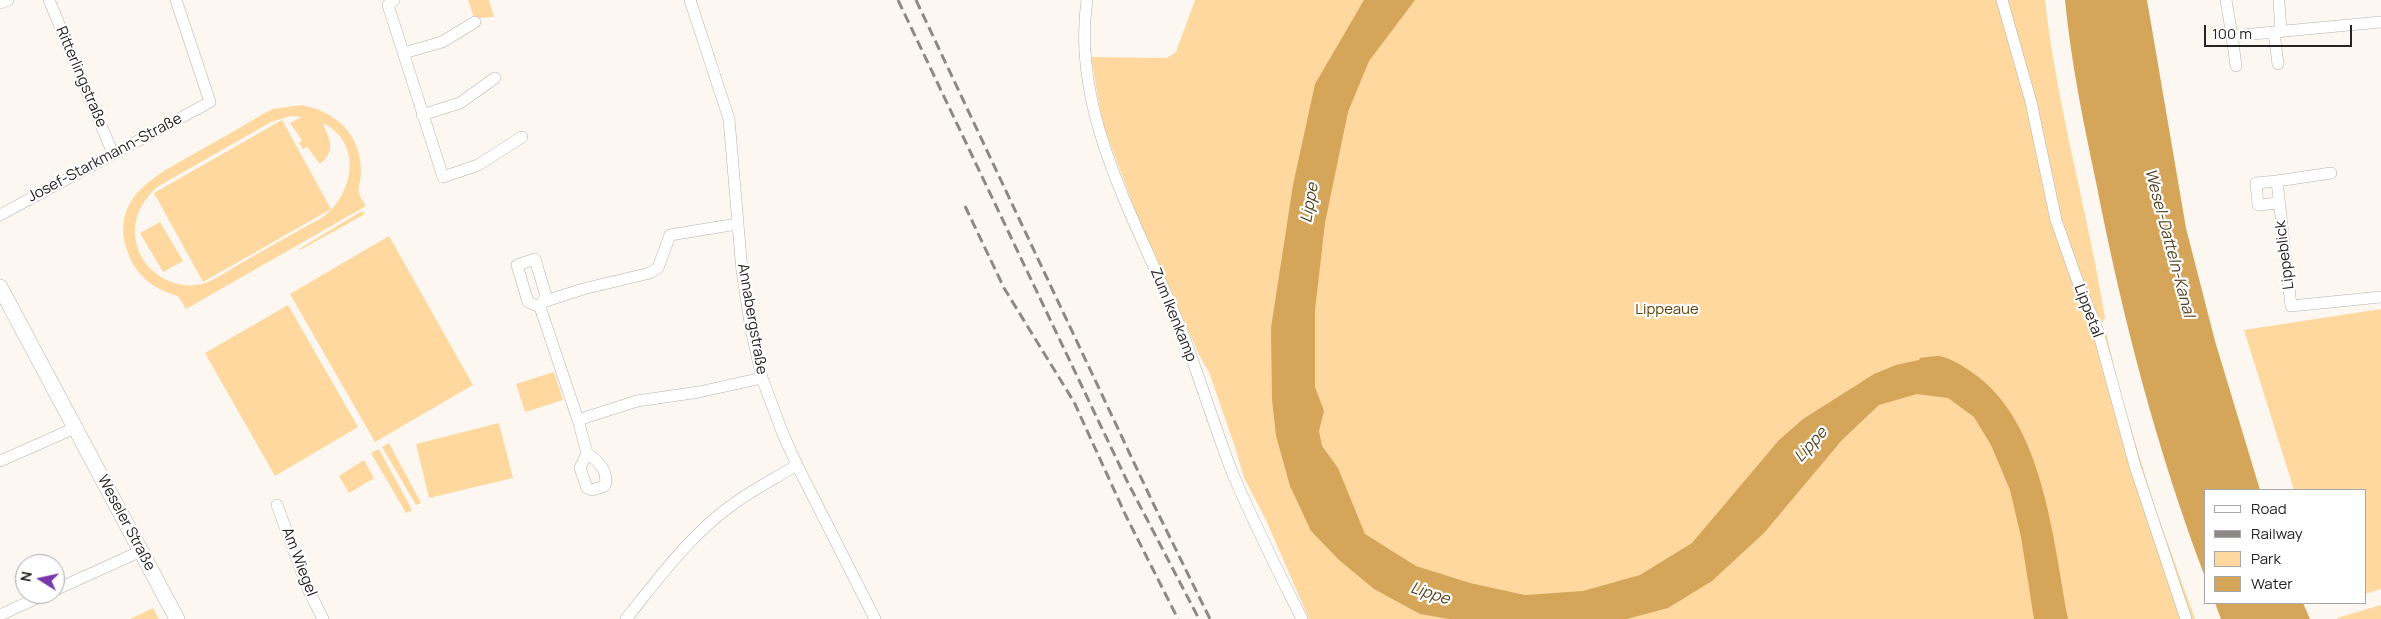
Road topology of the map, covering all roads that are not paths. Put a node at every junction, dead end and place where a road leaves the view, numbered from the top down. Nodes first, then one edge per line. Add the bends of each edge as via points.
1 (8, 0) edge
2 (49, 0) edge
3 (176, 0) edge
4 (394, 0) edge
5 (690, 0) edge
6 (1087, 0) edge
7 (2002, 0) edge
8 (2226, 0) edge
9 (2279, 2) dead end
10 (0, 3) edge
11 (475, 22) dead end
12 (2381, 22) edge
13 (2278, 32) junction
14 (2232, 36) junction
15 (404, 53) junction
16 (2278, 64) dead end
17 (2236, 66) dead end
18 (495, 78) dead end
19 (422, 115) junction
20 (522, 137) dead end
21 (113, 154) junction
22 (2331, 173) dead end
23 (2277, 181) junction
24 (2279, 202) junction
25 (0, 215) edge
26 (737, 224) junction
27 (0, 287) edge
28 (2381, 297) edge
29 (762, 378) junction
30 (578, 420) junction
31 (75, 428) junction
32 (587, 453) dead end
33 (0, 461) edge
34 (797, 465) junction
35 (277, 505) dead end
36 (141, 551) junction
37 (65, 585) edge
38 (24, 604) edge
39 (0, 615) edge
40 (177, 619) edge
41 (324, 619) edge
42 (626, 619) edge
43 (875, 619) edge
44 (1302, 619) edge
45 (2186, 619) edge

1 - 10 street
2 - 21 street, Ritterlingstraße
3 - 21 street, Josef-Starkmann-Straße via 210,102
4 - 15 street via 388,5
5 - 26 street, Annabergstraße via 729,118
6 - 44 street, Zum Ikenkamp via 1084,22 1086,57 1097,127 1113,172 1184,336 1233,473
7 - 45 street, Lippetal via 2031,102 2056,220 2098,331 2140,484
8 - 14 street
9 - 13 street
11 - 15 street via 442,42
12 - 13 street
13 - 14 street
13 - 16 street
14 - 17 street
15 - 19 street
18 - 19 street via 460,103
19 - 20 street via 442,177 478,164
21 - 25 street, Josef-Starkmann-Straße
22 - 23 street, Lippeblick
23 - 24 street, Lippeblick
23 - 24 street, Lippeblick via 2256,183 2256,191 2258,205
24 - 28 street, Lippeblick via 2291,306
26 - 29 street, Annabergstraße via 751,329
26 - 30 street via 670,235 658,268 650,274 583,289 542,305
27 - 31 main road, Weseler Straße
29 - 30 street via 637,401
29 - 34 street, Annabergstraße
30 - 32 street
31 - 33 street
31 - 36 main road, Weseler Straße
34 - 42 street via 732,504 704,528
34 - 43 street, Annabergstraße
35 - 41 street, Am Wiegel via 308,589
36 - 37 street
36 - 40 main road, Weseler Straße
38 - 39 street

